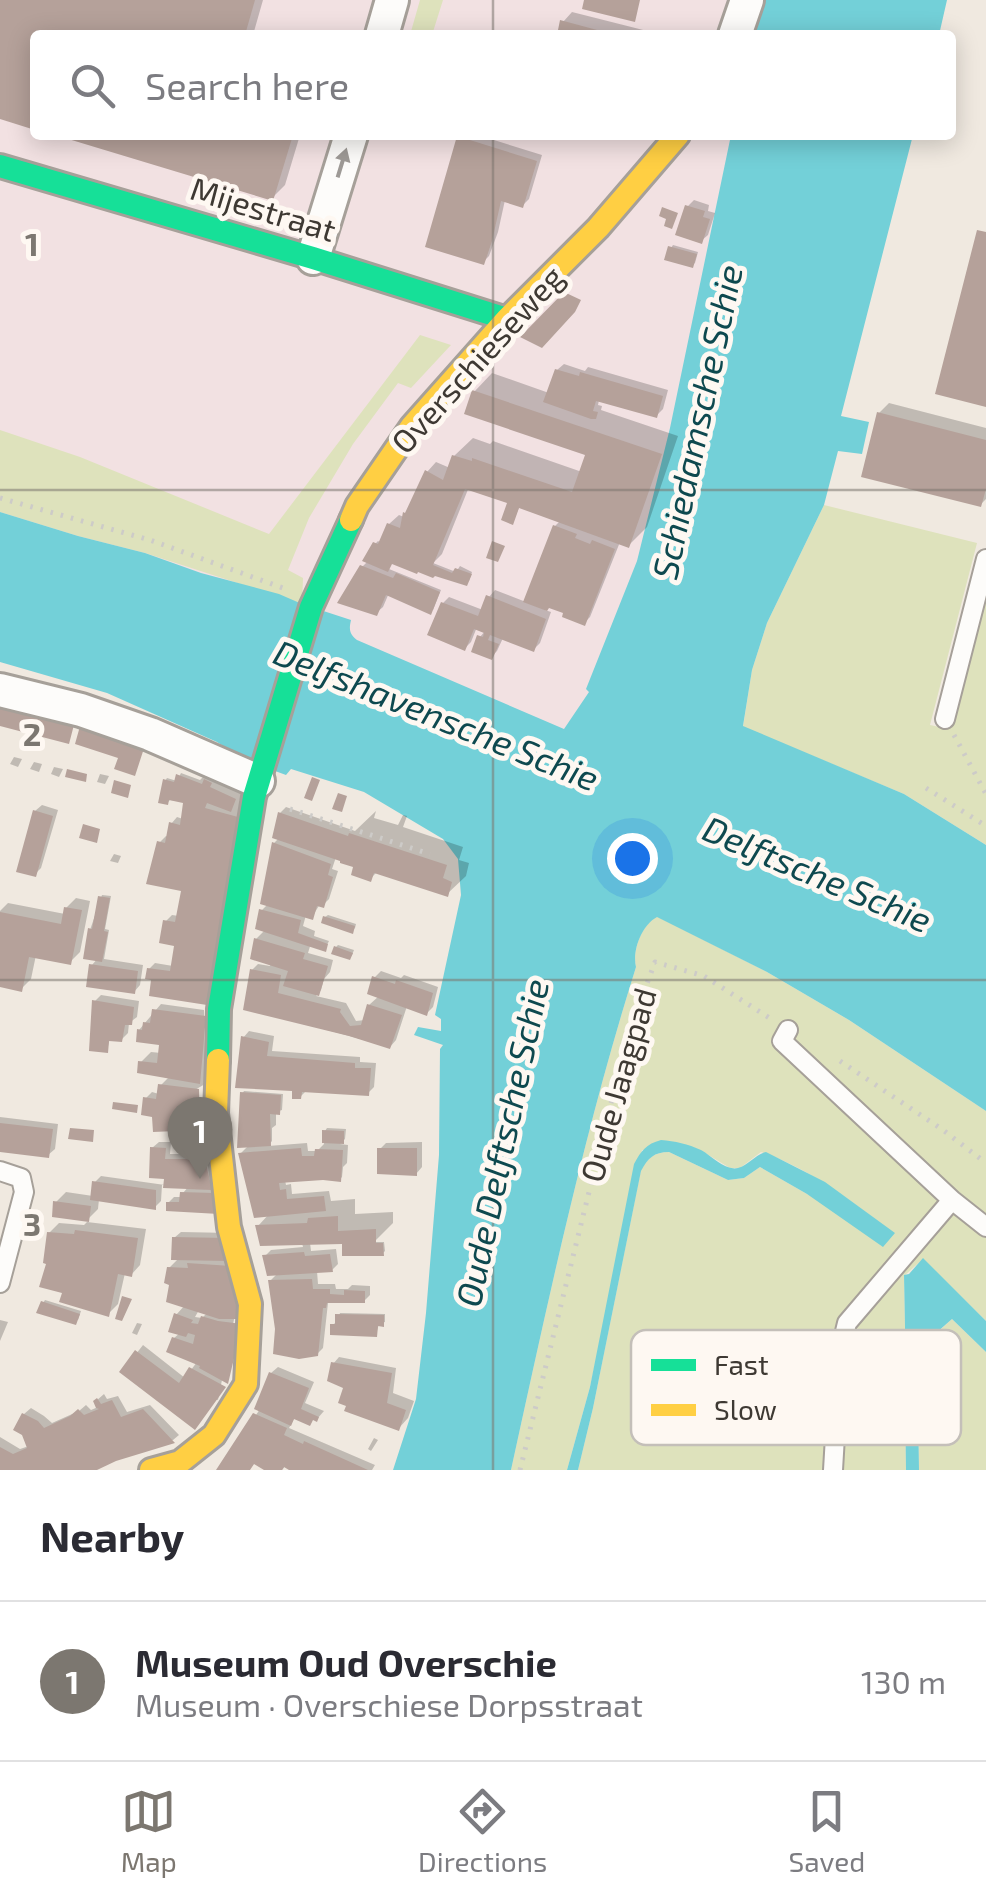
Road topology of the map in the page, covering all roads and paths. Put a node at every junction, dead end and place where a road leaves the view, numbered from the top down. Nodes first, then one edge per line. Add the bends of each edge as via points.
1 (392, 0) edge
2 (747, 0) edge
3 (383, 30) edge
4 (737, 30) edge
5 (349, 140) edge
6 (674, 140) edge
7 (0, 166) edge
8 (313, 258) junction
9 (507, 320) junction
10 (0, 498) edge
11 (986, 560) edge
12 (312, 603) junction
13 (0, 690) edge
14 (945, 719) joint
15 (258, 782) junction
16 (926, 788) dead end
17 (986, 794) edge
18 (986, 826) edge
19 (430, 854) dead end
20 (788, 1030) joint
21 (836, 1058) dead end
22 (986, 1163) edge
23 (0, 1171) edge
24 (952, 1200) junction
25 (986, 1227) edge
26 (0, 1283) edge
27 (845, 1330) edge
28 (834, 1445) edge
29 (173, 1467) edge
30 (520, 1470) edge
31 (833, 1470) edge

1 - 3 street
2 - 4 street
8 -> 5 street
6 - 9 street, Overschieseweg
7 - 8 street, Mijestraat
8 - 9 street, Mijestraat
9 - 12 street, Overschieseweg via 412,426 356,506
10 - 12 path via 150,540
11 - 14 lane
12 - 15 street, Overschieseweg
13 - 15 street via 150,734
14 - 17 path
15 - 19 path
15 - 29 street, Overschieseweg via 220,1009 216,1112 229,1227 250,1304 246,1384 214,1434
16 - 18 path
20 - 24 lane via 782,1041
20 - 30 path, Oude Jaagpad via 704,976 655,962 628,1034
21 - 22 path
23 - 26 lane via 21,1178 24,1192
24 - 25 lane
24 - 27 lane
28 - 31 lane

